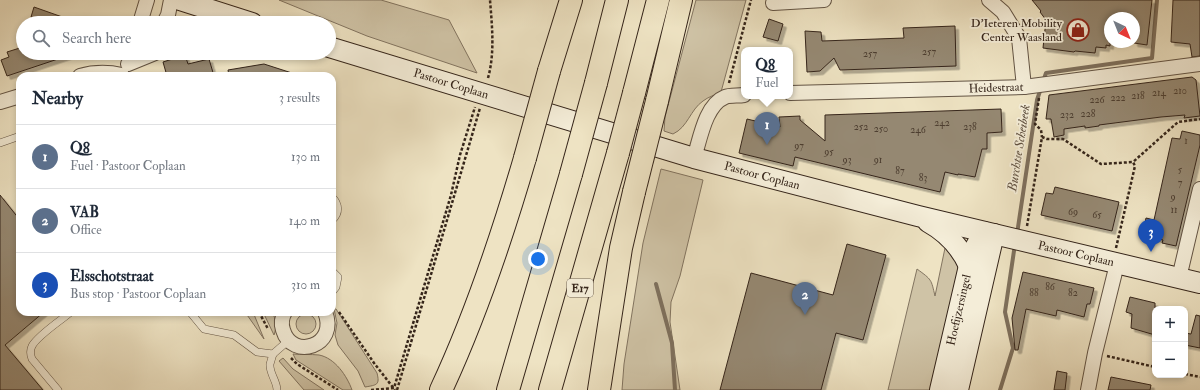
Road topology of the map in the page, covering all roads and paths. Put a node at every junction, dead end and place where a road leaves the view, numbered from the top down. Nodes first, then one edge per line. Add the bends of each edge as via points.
1 (147, 0) edge
2 (171, 0) edge
3 (180, 0) edge
4 (490, 0) edge
5 (571, 0) edge
6 (617, 0) edge
7 (658, 0) edge
8 (681, 0) edge
9 (751, 0) edge
10 (824, 0) edge
11 (989, 0) edge
12 (773, 3) dead end
13 (219, 13) edge
14 (142, 16) edge
15 (168, 16) edge
16 (229, 16) edge
17 (336, 49) edge
18 (139, 60) edge
19 (1200, 64) edge
20 (126, 67) edge
21 (114, 72) edge
22 (1041, 85) junction
23 (1024, 87) junction
24 (793, 93) edge
25 (481, 94) junction
26 (741, 95) edge
27 (16, 97) edge
28 (725, 97) junction
29 (0, 102) edge
30 (1200, 119) edge
31 (16, 137) edge
32 (1042, 137) junction
33 (0, 143) edge
34 (694, 158) junction
35 (1133, 162) junction
36 (1200, 189) edge
37 (336, 203) edge
38 (336, 216) edge
39 (918, 216) junction
40 (989, 233) junction
41 (1024, 241) junction
42 (1115, 263) junction
43 (969, 266) junction
44 (336, 275) edge
45 (1179, 278) junction
46 (1200, 283) edge
47 (336, 287) edge
48 (66, 316) edge
49 (193, 316) edge
50 (284, 316) edge
51 (329, 316) edge
52 (336, 316) edge
53 (289, 340) junction
54 (1095, 353) junction
55 (273, 354) junction
56 (1152, 366) edge
57 (1188, 375) edge
58 (1200, 378) edge
59 (395, 389) edge
60 (58, 390) edge
61 (277, 390) edge
62 (371, 390) edge
63 (441, 390) edge
64 (508, 390) edge
65 (550, 390) edge
66 (599, 390) edge
67 (940, 390) edge
68 (958, 390) edge
69 (1088, 390) edge

1 - 14 street
2 - 15 street
3 - 13 street
4 - 25 path via 491,68
5 - 63 highway, bridge via 507,220 465,337
6 - 64 highway, bridge via 571,174
7 - 65 highway, E17, bridge via 610,186
8 - 66 highway, bridge via 621,248
9 - 28 path
10 - 12 street
11 - 23 street via 1004,12 1019,38
13 - 16 street
17 - 25 street, Pastoor Coplaan
18 - 20 street
19 - 22 street, Heidestraat
20 - 21 street
22 - 23 street, Heidestraat
22 - 32 path via 1035,124 1041,130
23 - 24 street, Heidestraat
25 - 34 street, Pastoor Coplaan
25 - 59 path
25 - 59 path via 460,155 451,195
26 - 28 street
27 - 29 street
28 - 34 street via 713,107 699,138
30 - 35 path via 1178,122
31 - 33 lane
32 - 35 path via 1063,139 1101,164
32 - 41 path
34 - 39 street, Pastoor Coplaan
35 - 42 path via 1135,166
36 - 45 street
37 - 38 lane
39 - 40 street, Pastoor Coplaan
39 - 43 street via 951,239
40 - 41 street, Pastoor Coplaan
40 - 43 street, Hoefijzersingel via 972,253
40 - 68 street, Hoefijzersingel
41 - 42 street, Pastoor Coplaan
42 - 45 street, Pastoor Coplaan
42 - 54 street
43 - 67 street, Hoefijzersingel
44 - 47 lane
45 - 46 street, Pastoor Coplaan
48 - 60 lane via 36,340 30,353 32,359
49 - 55 lane via 204,329 234,335 258,352
50 - 53 street via 282,328
51 - 53 street via 326,334 316,344 308,347 294,344
52 - 59 path
53 - 55 lane
54 - 56 path
54 - 69 street
55 - 61 lane via 270,364
57 - 58 path
59 - 62 path

